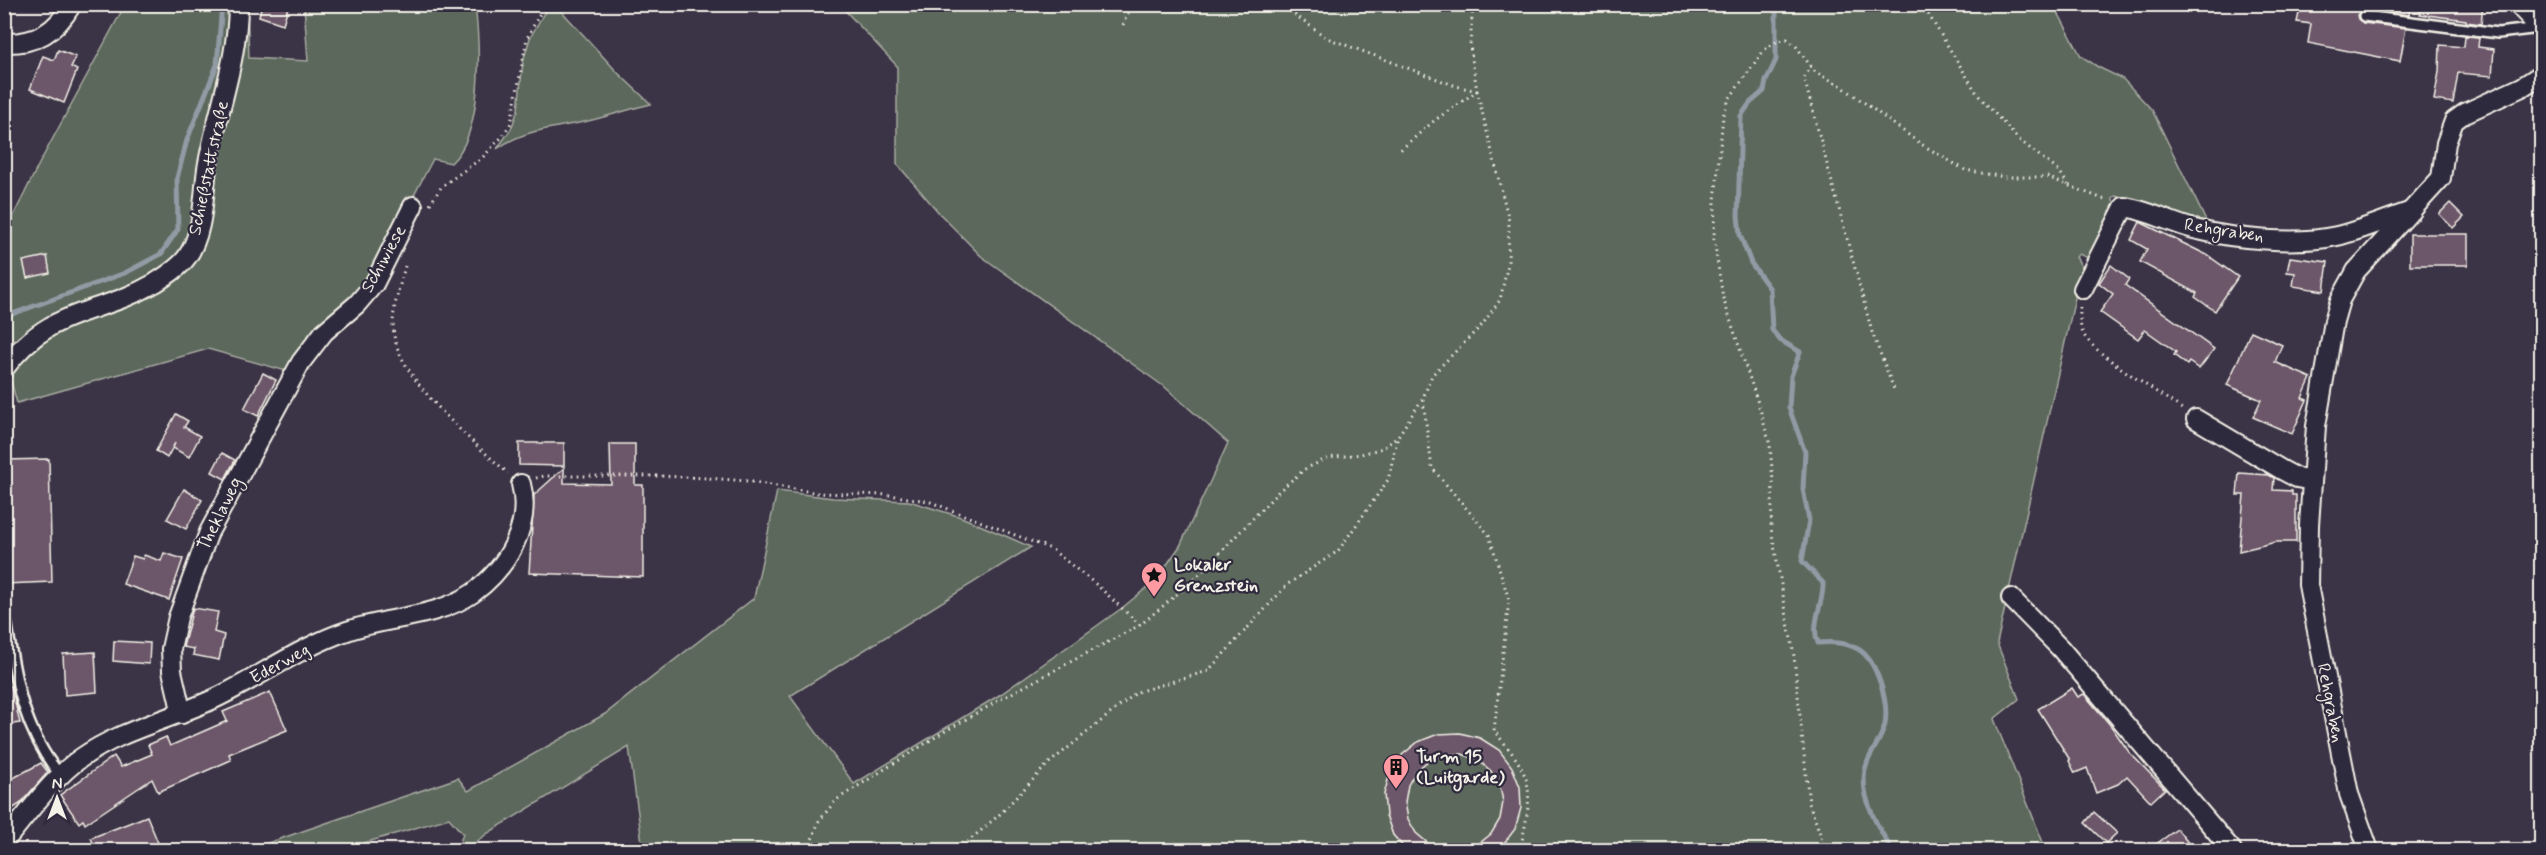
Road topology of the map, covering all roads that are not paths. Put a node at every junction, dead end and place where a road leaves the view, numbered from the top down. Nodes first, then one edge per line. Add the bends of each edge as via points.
1 (72, 4) edge
2 (238, 4) edge
3 (2517, 4) edge
4 (2364, 16) dead end
5 (2541, 29) edge
6 (4, 43) edge
7 (2541, 74) edge
8 (413, 206) road end
9 (2414, 210) junction
10 (2083, 289) road end
11 (324, 332) joint
12 (7, 361) edge
13 (2196, 418) road end
14 (2312, 481) junction
15 (521, 484) road end
16 (2011, 598) dead end
17 (8, 625) dead end
18 (182, 714) junction
19 (62, 776) junction
20 (4, 842) edge
21 (2232, 850) edge
22 (2369, 850) edge

1 - 6 street via 52,31 36,40
2 - 12 street, Schießstattstraße via 235,52 209,160 196,237 187,258 153,284 46,327
3 - 5 street
4 - 5 lane via 2498,33
7 - 9 street, Rehgraben via 2454,121 2441,178
8 - 11 street, Schiwiese via 374,284
9 - 10 street, Rehgraben via 2337,236 2297,239 2194,229 2124,207
9 - 14 street, Rehgraben via 2361,265 2340,300 2319,401
11 - 18 street, Theklaweg via 301,362 232,486 190,580 171,649
13 - 14 street via 2282,470
14 - 22 street, Rehgraben via 2310,593 2349,794
15 - 18 street, Ederweg via 525,498 517,540 504,562 470,595 433,610 346,631
16 - 21 street via 2060,648
17 - 19 lane via 30,728
18 - 19 street, Ederweg via 106,742 79,759
19 - 20 street, Ederweg

